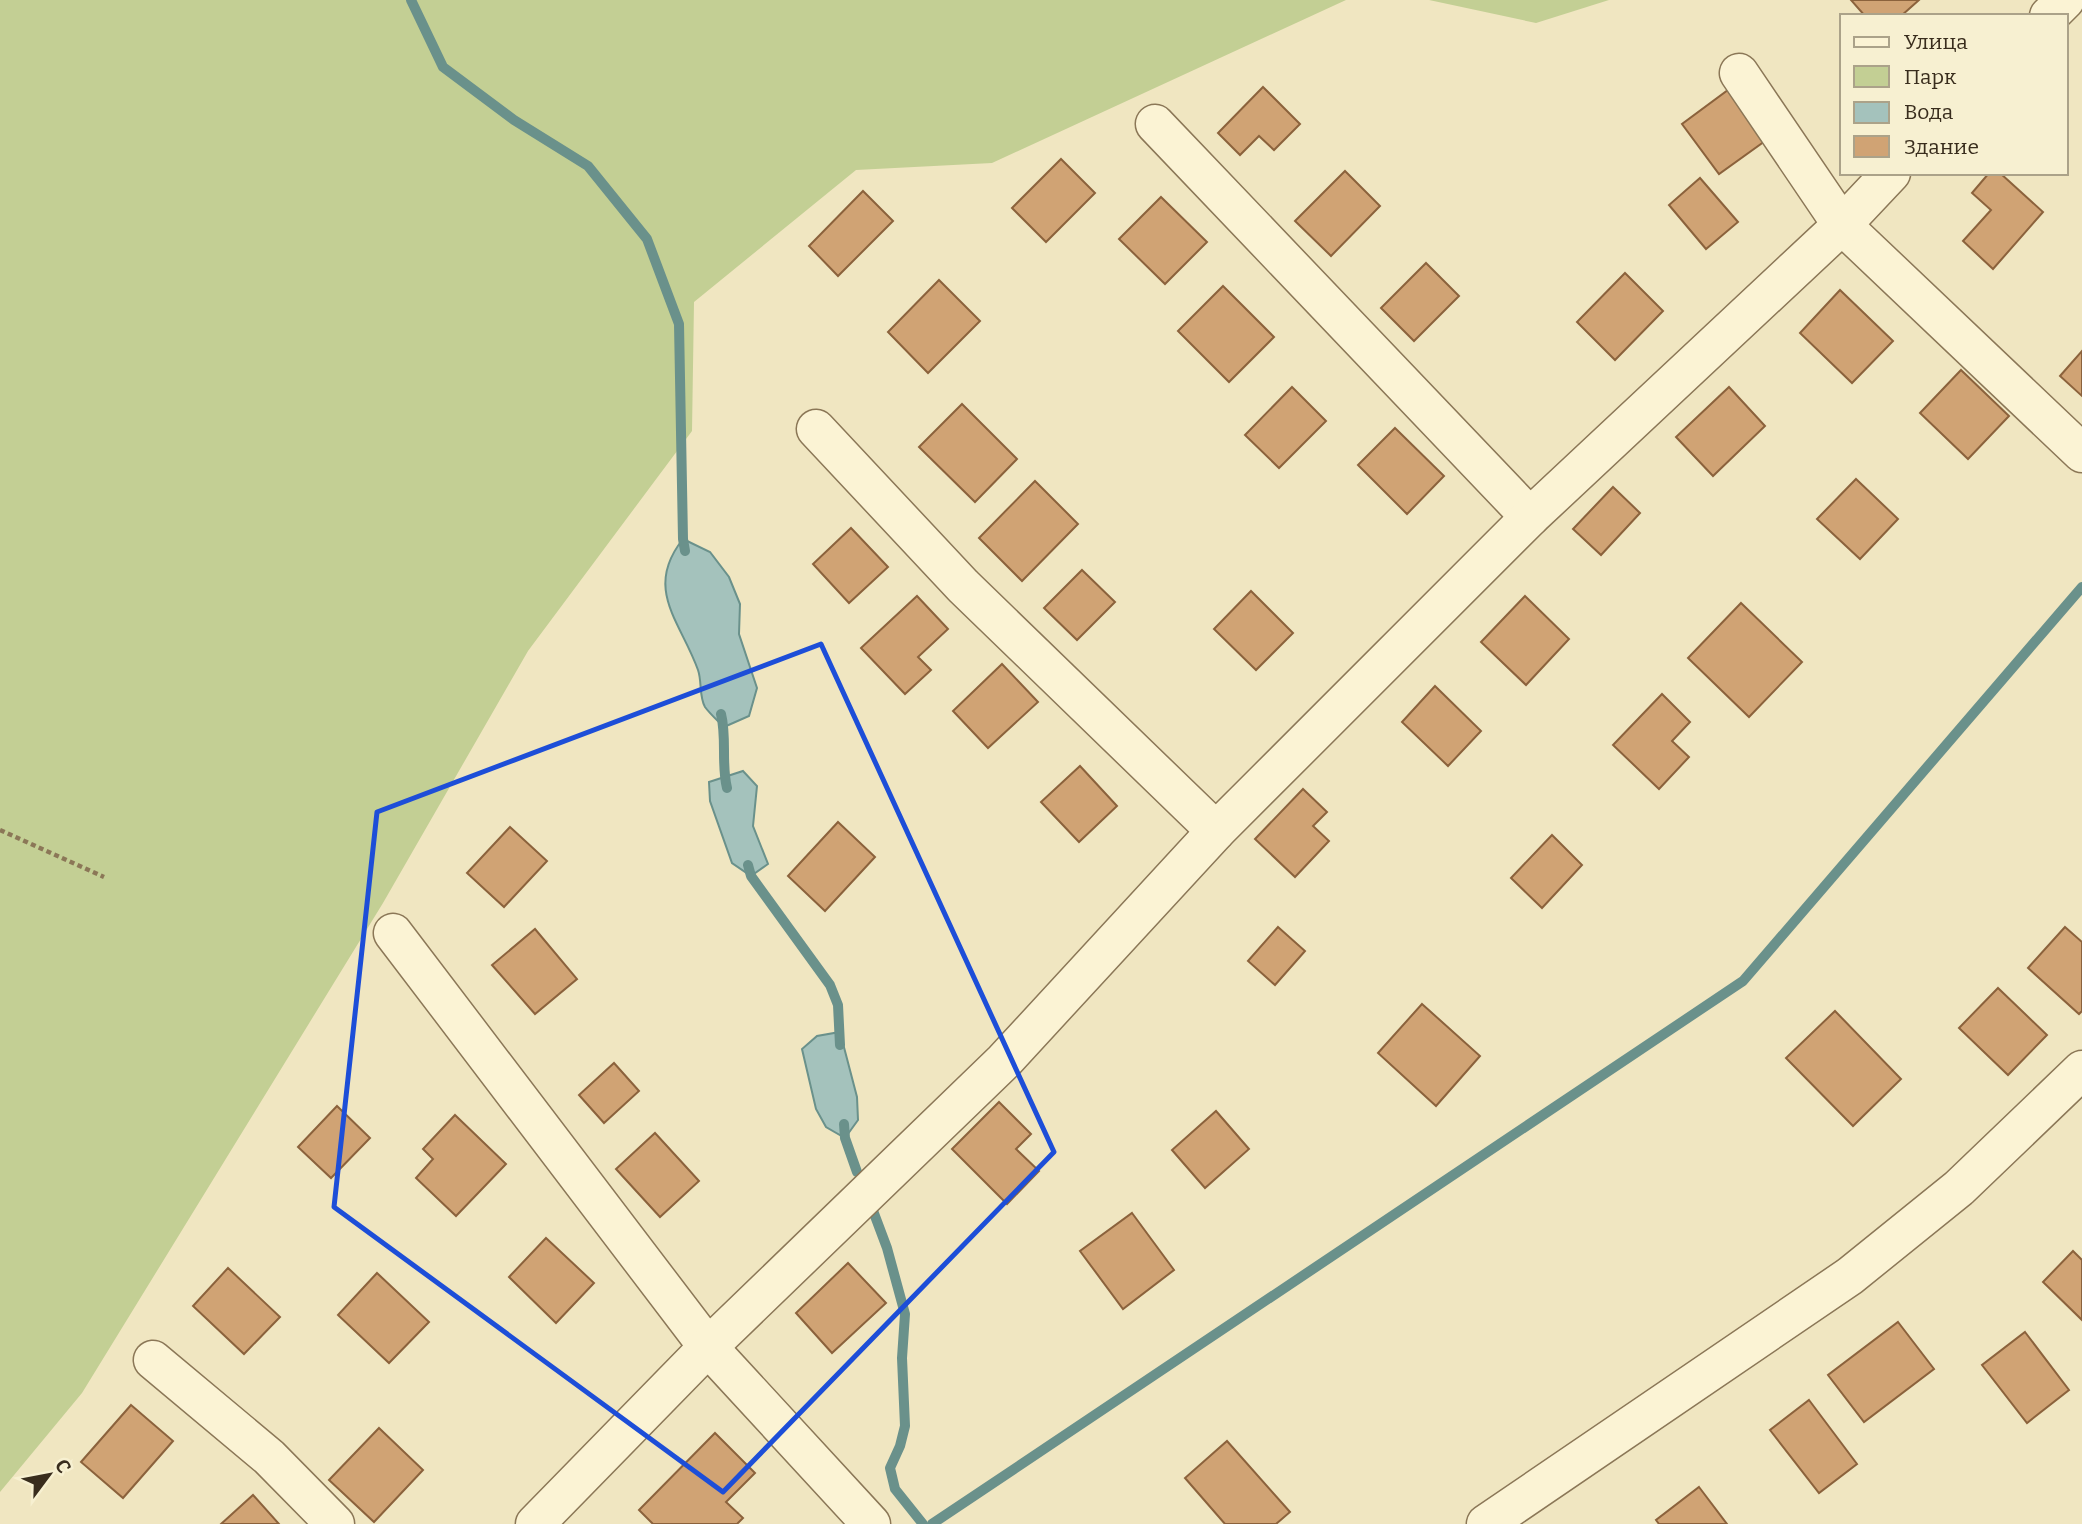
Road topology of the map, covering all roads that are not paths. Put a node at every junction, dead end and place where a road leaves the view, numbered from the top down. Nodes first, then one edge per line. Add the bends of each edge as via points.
1 (2065, 0) edge
2 (2051, 14) edge
3 (1739, 73) dead end
4 (1155, 124) dead end
5 (1889, 175) edge
6 (1842, 225) junction
7 (816, 429) dead end
8 (2082, 453) edge
9 (1530, 517) junction
10 (1216, 831) junction
11 (393, 933) dead end
12 (2082, 1070) edge
13 (708, 1347) junction
14 (153, 1360) dead end
15 (335, 1524) edge
16 (535, 1524) edge
17 (871, 1524) edge
18 (1486, 1524) edge

1 - 2 street
3 - 6 street
4 - 9 street
5 - 6 street
6 - 8 street
6 - 9 street
7 - 10 street via 963,586
9 - 10 street
10 - 13 street via 1004,1061
11 - 13 street
12 - 18 street via 1959,1188 1850,1276
13 - 16 street
13 - 17 street
14 - 15 street via 269,1457

